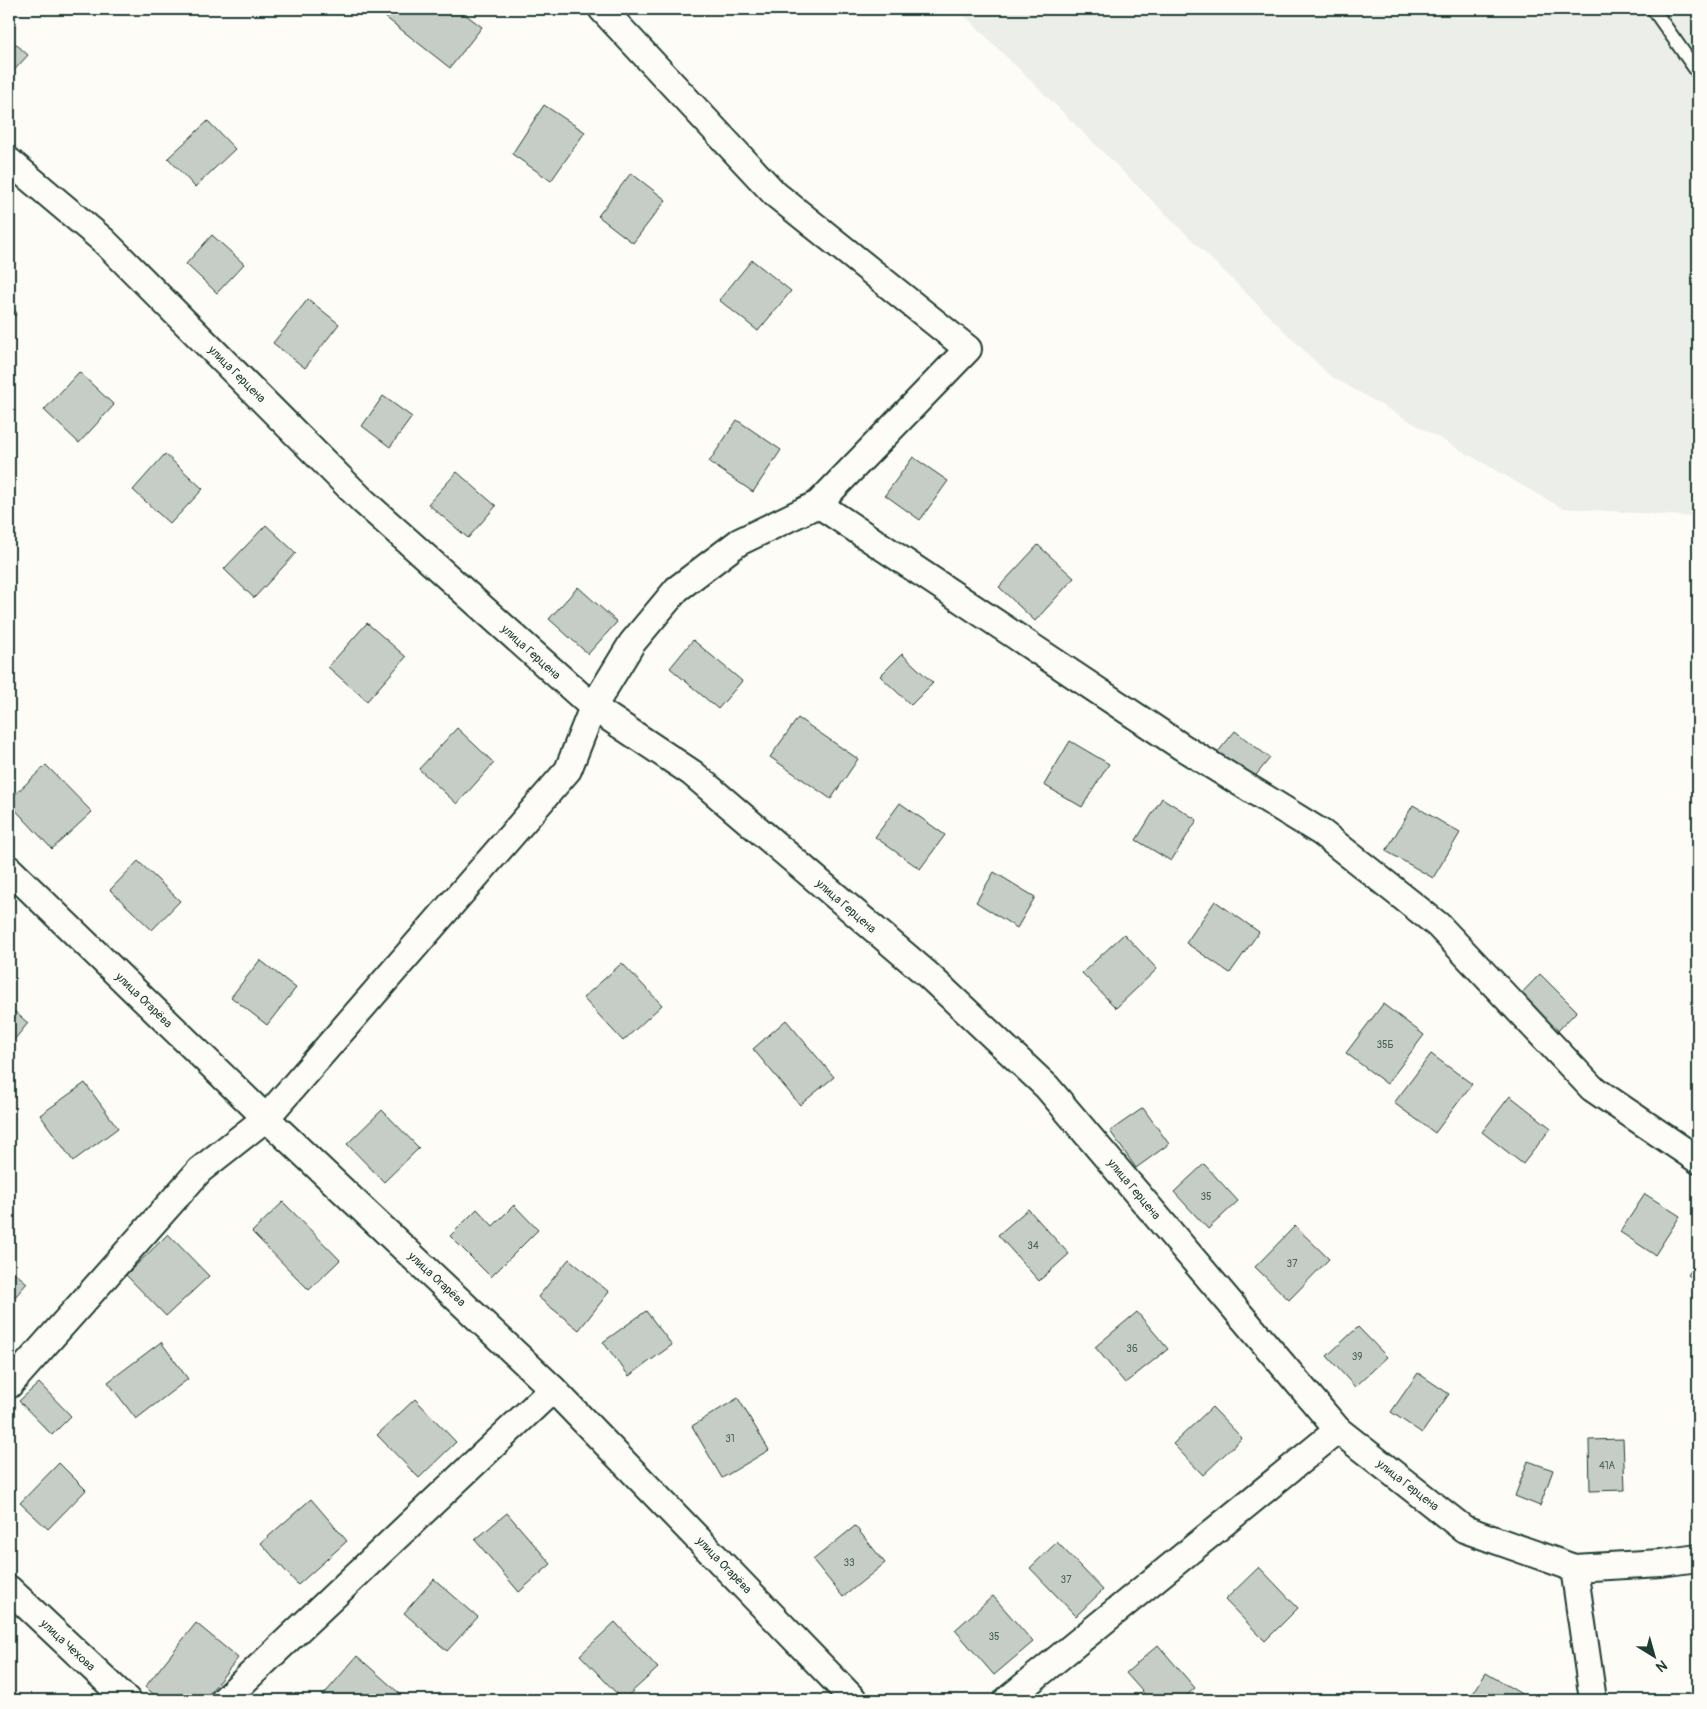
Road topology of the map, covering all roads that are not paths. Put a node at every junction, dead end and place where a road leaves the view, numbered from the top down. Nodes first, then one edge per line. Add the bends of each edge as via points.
1 (602, 9) edge
2 (1653, 9) edge
3 (1698, 73) edge
4 (9, 161) edge
5 (818, 504) junction
6 (593, 707) junction
7 (9, 869) edge
8 (266, 1118) junction
9 (1698, 1160) edge
10 (9, 1385) edge
11 (553, 1389) junction
12 (1338, 1430) junction
13 (1698, 1558) edge
14 (1574, 1568) junction
15 (9, 1589) edge
16 (127, 1700) edge
17 (224, 1700) edge
18 (854, 1700) edge
19 (1008, 1700) edge
20 (1593, 1700) edge

1 - 5 street via 776,194 968,349
2 - 3 lane
4 - 6 street, улица Герцена via 104,241 362,500
5 - 6 street via 739,542 677,589 632,643
5 - 9 street via 1182,747 1322,833 1438,925 1592,1088
6 - 8 street via 568,770
6 - 12 street, улица Герцена via 692,773 928,976 1047,1087
7 - 8 street, улица Огарёва
8 - 10 street via 200,1170
8 - 11 street, улица Огарёва
11 - 17 street
11 - 18 street, улица Огарёва
12 - 14 street, улица Герцена via 1464,1529
12 - 19 street
13 - 14 street, улица Герцена
14 - 20 street
15 - 16 street, улица Чехова

